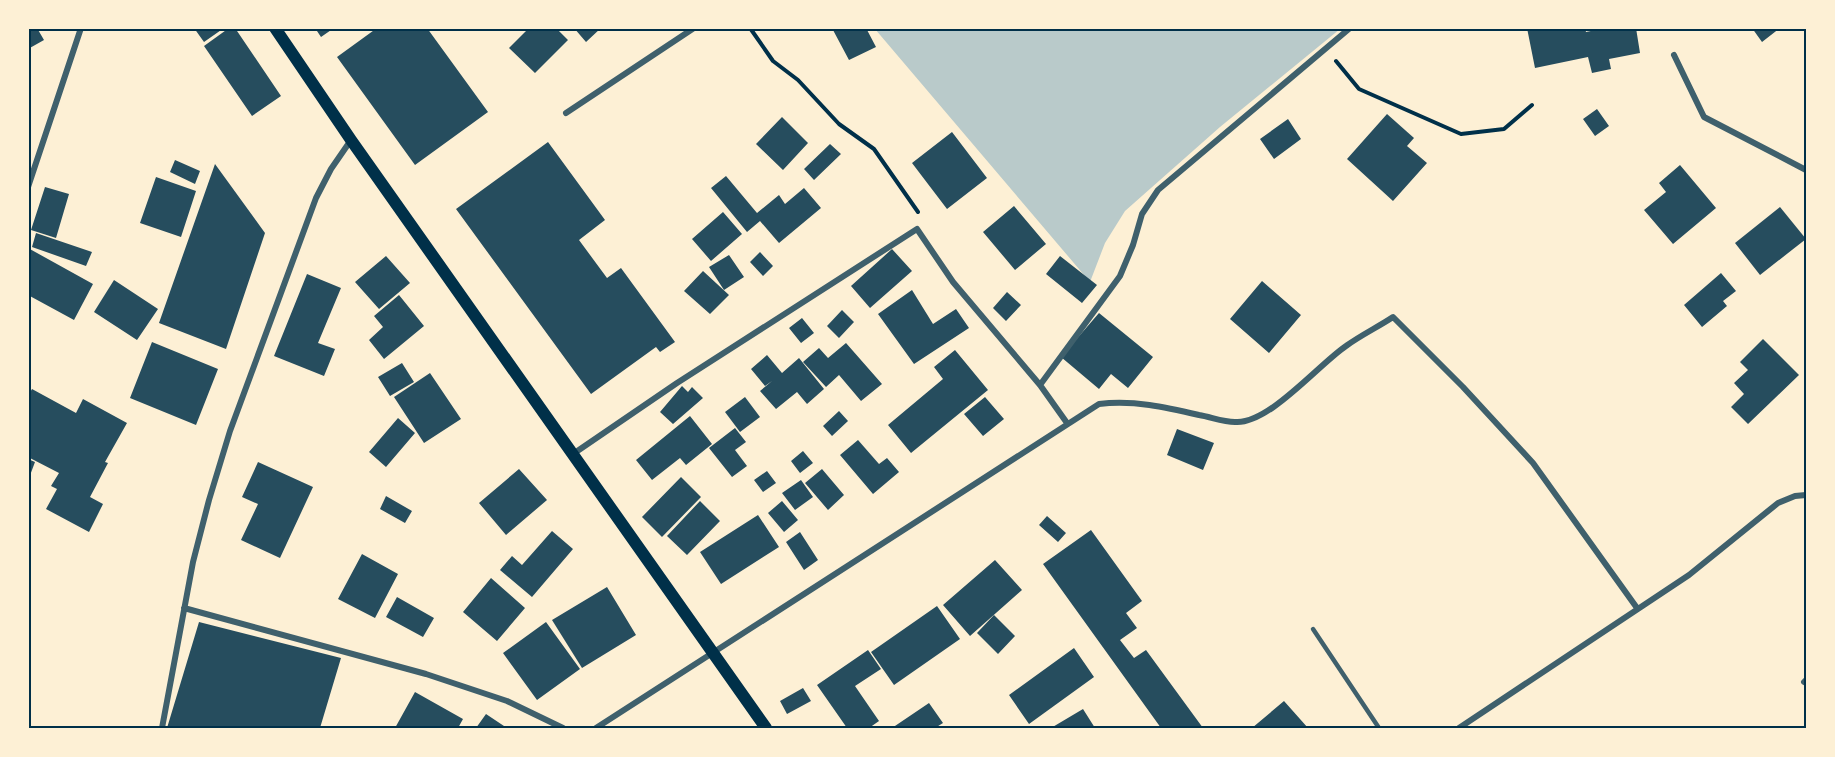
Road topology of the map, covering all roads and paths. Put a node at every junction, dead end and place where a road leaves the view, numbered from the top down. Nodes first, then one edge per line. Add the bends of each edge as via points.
1 (81, 28) edge
2 (275, 28) edge
3 (694, 28) edge
4 (750, 28) edge
5 (1350, 28) edge
6 (1326, 48) junction
7 (1674, 55) dead end
8 (1532, 105) dead end
9 (566, 113) dead end
10 (351, 140) junction
11 (1806, 170) edge
12 (28, 187) edge
13 (917, 229) junction
14 (1040, 385) junction
15 (1067, 423) junction
16 (573, 454) junction
17 (1806, 495) edge
18 (184, 608) junction
19 (1637, 608) junction
20 (1313, 629) dead end
21 (714, 654) junction
22 (162, 729) edge
23 (563, 729) edge
24 (596, 729) edge
25 (766, 729) edge
26 (1379, 729) edge
27 (1459, 729) edge

1 - 12 street
2 - 10 main road
3 - 9 street
4 - 13 path via 773,60 798,80 839,124 874,149 920,215
5 - 6 street
6 - 8 path via 1359,89 1461,134 1504,129
6 - 14 street via 1158,190 1142,214 1120,276
7 - 11 street via 1704,117
10 - 16 main road
10 - 18 street via 316,198 230,431 208,500
13 - 14 street via 977,313
13 - 16 street
14 - 15 street
15 - 19 street via 1099,404 1124,401 1237,423 1255,419 1347,345 1393,317 1533,463
15 - 21 street
16 - 21 main road
17 - 19 street via 1778,503 1689,575
18 - 22 street
18 - 23 street via 426,674 507,701
19 - 27 street
20 - 26 lane
21 - 24 street
21 - 25 main road

